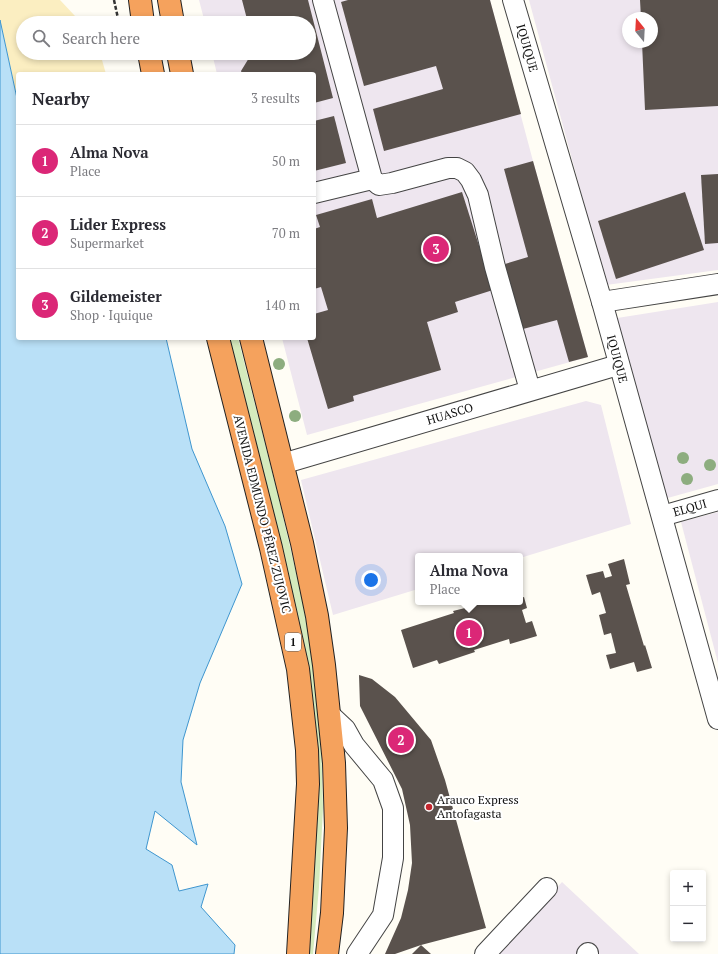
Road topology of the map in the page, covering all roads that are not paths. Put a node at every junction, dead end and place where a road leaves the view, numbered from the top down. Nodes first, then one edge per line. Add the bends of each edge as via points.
1 (140, 0) edge
2 (169, 0) edge
3 (323, 0) edge
4 (513, 0) edge
5 (142, 16) edge
6 (172, 16) edge
7 (150, 60) edge
8 (179, 60) edge
9 (153, 72) edge
10 (182, 72) edge
11 (372, 179) junction
12 (316, 193) edge
13 (718, 284) edge
14 (602, 302) junction
15 (219, 340) edge
16 (252, 340) edge
17 (261, 340) edge
18 (618, 365) junction
19 (259, 370) junction
20 (530, 390) junction
21 (282, 464) junction
22 (718, 500) edge
23 (662, 516) junction
24 (329, 714) junction
25 (718, 719) edge
26 (547, 888) dead end
27 (298, 954) edge
28 (327, 954) edge
29 (357, 954) edge
30 (485, 954) edge

1 - 5 highway
2 - 6 highway
3 - 11 street
4 - 14 street, IQUIQUE
7 - 9 highway
8 - 10 highway
11 - 12 street
11 - 20 street via 379,185 457,168 465,172 471,180 478,195 495,267
13 - 14 street
14 - 18 street, IQUIQUE
15 - 27 highway, AVENIDA EDMUNDO PÉREZ ZUJOVIC / 1 via 271,548 298,669 308,784
16 - 19 highway
17 - 19 street
18 - 20 street, HUASCO
18 - 23 street, IQUIQUE
19 - 21 highway
20 - 21 street, HUASCO
21 - 24 highway via 317,616
22 - 23 street, ELQUI
23 - 25 street, IQUIQUE
24 - 28 highway via 336,828 332,914
24 - 29 street via 345,729 354,745 383,780 393,808 393,858 383,915
26 - 30 street

